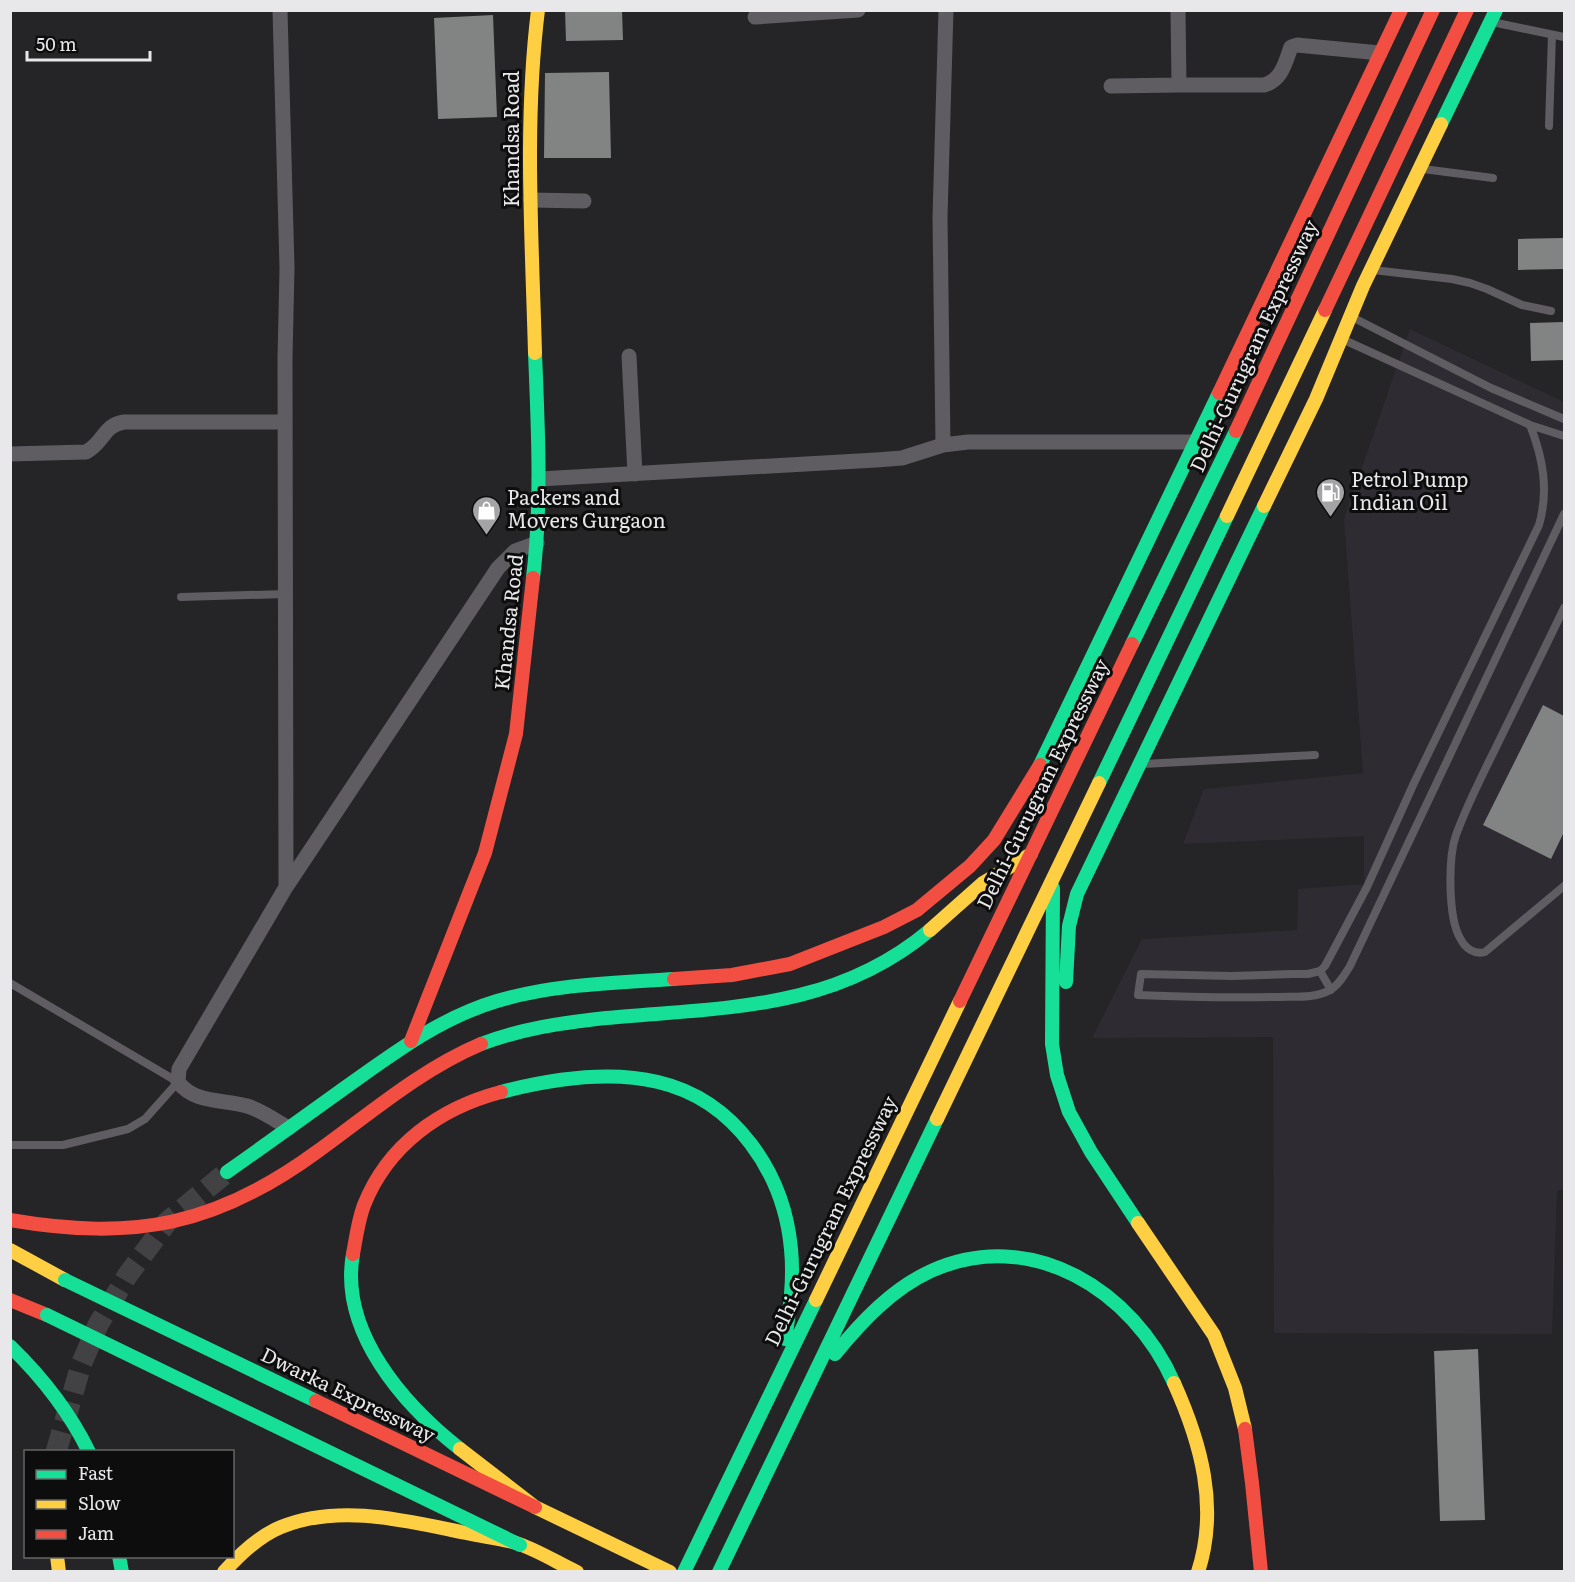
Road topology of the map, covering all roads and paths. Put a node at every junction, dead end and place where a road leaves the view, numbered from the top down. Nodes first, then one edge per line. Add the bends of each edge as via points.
1 (280, 10) edge
2 (538, 10) edge
3 (858, 10) edge
4 (946, 10) edge
5 (1178, 10) edge
6 (1401, 10) edge
7 (1433, 10) edge
8 (1467, 10) edge
9 (1493, 16) edge
10 (755, 17) dead end
11 (1552, 35) junction
12 (1564, 37) edge
13 (1380, 53) junction
14 (1179, 85) junction
15 (1111, 86) dead end
16 (1549, 126) dead end
17 (1420, 168) junction
18 (1493, 178) dead end
19 (531, 200) junction
20 (584, 201) dead end
21 (1371, 270) junction
22 (1551, 311) dead end
23 (1350, 317) junction
24 (1341, 339) junction
25 (629, 356) dead end
26 (1564, 419) edge
27 (285, 422) junction
28 (1530, 425) junction
29 (1564, 436) edge
30 (1194, 442) junction
31 (943, 445) junction
32 (10, 454) edge
33 (635, 474) junction
34 (539, 479) junction
35 (1564, 513) edge
36 (537, 543) junction
37 (286, 594) junction
38 (181, 597) dead end
39 (1564, 608) edge
40 (1315, 755) dead end
41 (1140, 764) junction
42 (1031, 854) junction
43 (1053, 878) junction
44 (1564, 886) edge
45 (286, 887) junction
46 (1320, 971) junction
47 (10, 983) edge
48 (1331, 990) junction
49 (411, 1041) junction
50 (1054, 1060) junction
51 (178, 1082) junction
52 (289, 1128) junction
53 (10, 1145) edge
54 (227, 1172) tunnel mouth
55 (10, 1220) edge
56 (10, 1250) edge
57 (10, 1300) edge
58 (10, 1346) edge
59 (778, 1376) junction
60 (807, 1389) junction
61 (88, 1450) edge
62 (535, 1507) junction
63 (520, 1545) junction
64 (224, 1572) edge
65 (577, 1572) edge
66 (670, 1572) edge
67 (684, 1572) edge
68 (719, 1572) edge
69 (1198, 1572) edge
70 (1261, 1572) edge

1 - 27 street via 286,209
2 - 19 main road, Khandsa Road via 532,58
3 - 10 street
4 - 31 street via 940,218
5 - 14 street
6 - 13 main road
7 - 42 main road, Delhi-Gurugram Expressway via 1267,366
8 - 43 main road
9 - 11 lane
9 - 17 main road
11 - 12 lane
11 - 16 lane
13 - 14 street via 1297,45 1291,47 1280,76 1272,83
13 - 30 main road
14 - 15 street
17 - 18 lane
17 - 21 main road
19 - 20 street
19 - 34 main road, Khandsa Road
21 - 22 lane via 1470,283 1522,305
21 - 23 main road
23 - 24 main road
23 - 26 lane via 1491,388
24 - 28 lane
24 - 41 main road via 1316,399
25 - 33 street
27 - 32 street via 124,422 109,427 86,452
27 - 37 street
28 - 29 lane
28 - 46 lane via 1545,484 1539,525 1367,887
30 - 31 street
30 - 49 main road via 1045,758 994,840 970,866 917,910 790,964 732,975 587,985 536,993 461,1014
31 - 33 street via 893,458
33 - 34 street
34 - 36 main road, Khandsa Road
35 - 48 lane via 1350,966
36 - 45 street via 515,551 498,568
36 - 49 main road, Khandsa Road via 516,734 485,853
37 - 38 lane
37 - 45 street
39 - 44 lane via 1456,836 1452,904 1459,936 1472,952 1485,952
40 - 41 lane
41 - 50 main road via 1073,905 1066,943 1064,1042
42 - 55 main road via 984,882 926,934 890,959 844,982 759,1003 554,1024 507,1034 464,1051 420,1075 286,1174 239,1200 193,1218 150,1227 98,1231
42 - 59 main road, Delhi-Gurugram Expressway
43 - 50 main road
43 - 60 main road
45 - 51 street via 179,1069
46 - 48 lane
46 - 48 lane via 1232,976 1141,974 1138,995 1227,998 1317,995
47 - 51 lane
49 - 52 main road
50 - 70 main road via 1070,1112 1091,1152 1214,1335 1228,1367 1247,1444
51 - 52 street via 195,1097 249,1106
51 - 53 lane via 146,1119 128,1129 63,1145
52 - 54 main road
56 - 62 main road, Dwarka Expressway, bridge
57 - 63 main road, bridge
58 - 61 main road via 57,1395
59 - 62 main road, bridge via 791,1311 793,1269 789,1228 783,1202 765,1163 740,1130 717,1110 693,1095 651,1080 601,1076 525,1085 462,1105 420,1130 400,1149 372,1187 352,1247 352,1285 368,1345 400,1395 466,1455
59 - 67 main road, Delhi-Gurugram Expressway
60 - 68 main road
60 - 69 main road via 854,1330 897,1292 922,1276 953,1263 999,1257 1020,1257 1068,1270 1124,1309 1159,1354 1185,1406 1195,1432 1207,1489 1208,1529
62 - 66 main road, Dwarka Expressway
63 - 64 main road, bridge via 396,1520 322,1516 281,1527 258,1540
63 - 65 main road

